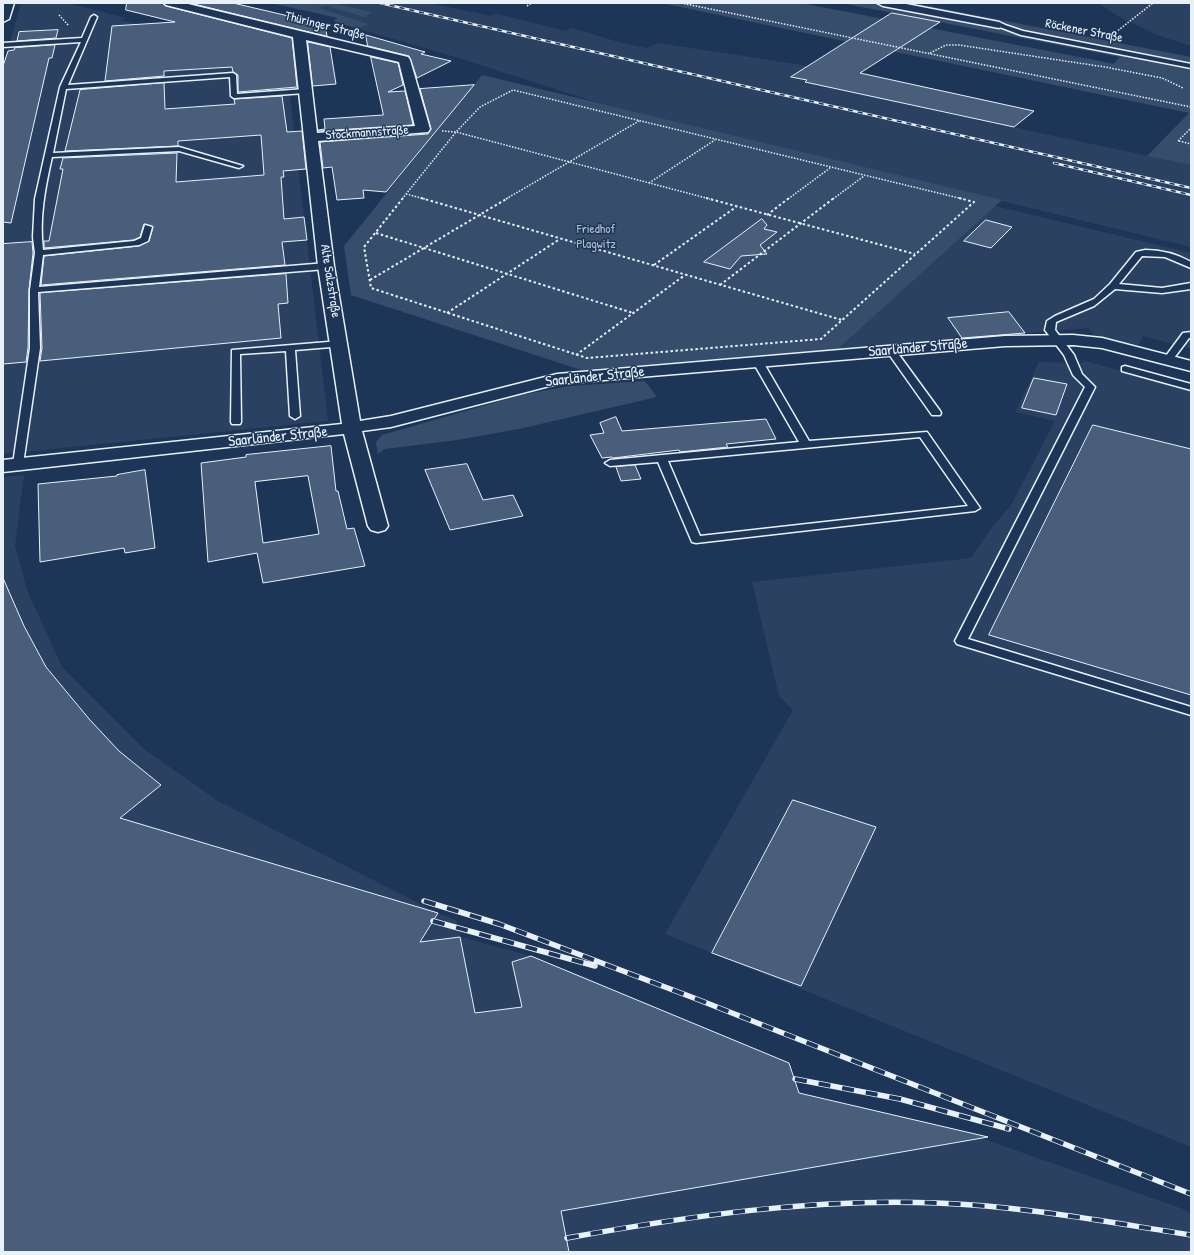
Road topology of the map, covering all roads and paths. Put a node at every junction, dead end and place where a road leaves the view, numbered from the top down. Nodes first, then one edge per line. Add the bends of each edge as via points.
1 (8, 3) edge
2 (170, 3) edge
3 (532, 3) edge
4 (681, 3) edge
5 (883, 3) edge
6 (1153, 3) edge
7 (527, 6) dead end
8 (59, 15) dead end
9 (94, 17) dead end
10 (3, 19) edge
11 (999, 25) joint
12 (69, 28) dead end
13 (299, 34) junction
14 (85, 40) junction
15 (3, 45) edge
16 (1096, 47) junction
17 (930, 54) junction
18 (404, 60) joint
19 (1191, 66) edge
20 (63, 87) junction
21 (1183, 88) dead end
22 (305, 91) junction
23 (1191, 107) edge
24 (639, 121) junction
25 (1191, 128) edge
26 (423, 129) junction
27 (456, 132) junction
28 (312, 137) junction
29 (716, 139) junction
30 (1191, 144) edge
31 (48, 155) junction
32 (569, 162) junction
33 (239, 166) dead end
34 (830, 167) junction
35 (864, 176) junction
36 (648, 183) junction
37 (406, 194) junction
38 (737, 207) junction
39 (480, 215) junction
40 (766, 215) junction
41 (800, 224) junction
42 (148, 227) dead end
43 (376, 233) junction
44 (561, 239) junction
45 (424, 248) junction
46 (39, 253) junction
47 (916, 254) junction
48 (1191, 265) edge
49 (326, 266) junction
50 (654, 266) junction
51 (507, 274) junction
52 (685, 275) junction
53 (370, 280) junction
54 (720, 285) junction
55 (1112, 286) junction
56 (1191, 286) edge
57 (34, 290) junction
58 (447, 313) junction
59 (633, 313) junction
60 (842, 320) junction
61 (1191, 335) edge
62 (1057, 339) junction
63 (340, 344) junction
64 (290, 347) junction
65 (891, 350) junction
66 (576, 355) junction
67 (1168, 360) junction
68 (758, 362) junction
69 (1191, 366) edge
70 (1125, 369) dead end
71 (1191, 387) edge
72 (936, 413) dead end
73 (294, 416) dead end
74 (236, 422) dead end
75 (352, 428) junction
76 (806, 445) junction
77 (662, 459) junction
78 (610, 463) dead end
79 (11, 465) edge
80 (378, 526) dead end
81 (1191, 711) edge

1 - 10 street
2 - 13 street, Thüringer Straße
3 - 7 path
4 - 17 path
5 - 11 street, Röckener Straße via 967,23
6 - 16 path
8 - 12 path via 69,24
9 - 14 lane
11 - 16 lane, Röckener Straße via 1020,33
13 - 18 street, Thüringer Straße
13 - 22 street, Alte Salzstraße
14 - 15 lane
14 - 20 lane
16 - 19 lane, Röckener Straße
17 - 21 path via 946,45 959,45 1105,67 1162,78
17 - 23 path
18 - 26 street, Stockmannstraße
20 - 22 lane via 233,75 234,96
20 - 31 lane
22 - 28 street, Alte Salzstraße
24 - 27 path via 513,90 480,107
24 - 29 path
24 - 32 path
25 - 30 path via 1178,141
26 - 27 path
26 - 28 street, Stockmannstraße
27 - 32 path
27 - 37 path
28 - 49 street, Alte Salzstraße
29 - 34 path
29 - 36 path
31 - 33 lane via 172,149
31 - 46 lane via 39,199
32 - 36 path
32 - 39 path
34 - 35 path
34 - 40 path
35 - 41 path
35 - 47 path via 974,202
36 - 38 path
37 - 39 path
37 - 43 path
38 - 40 path
38 - 50 path
39 - 44 path
39 - 45 path
40 - 41 path
41 - 47 path
41 - 54 path
42 - 46 lane via 145,239 136,243
43 - 45 path
43 - 53 path via 364,247
44 - 50 path
44 - 51 path
45 - 51 path
45 - 53 path
46 - 57 lane
47 - 60 path
48 - 55 lane via 1147,252 1139,254
49 - 57 lane
49 - 63 street, Alte Salzstraße
50 - 52 path
51 - 58 path
51 - 59 path
52 - 54 path
52 - 59 path
53 - 58 path via 371,288
54 - 60 path
55 - 56 lane via 1155,291
55 - 62 lane via 1102,297 1084,308 1052,321 1050,330
57 - 79 lane via 36,348
58 - 66 path
59 - 66 path
60 - 66 path via 821,339 587,358
61 - 67 lane via 1186,335
62 - 65 street, Saarländer Straße
62 - 67 street, Saarländer Straße via 1102,343
62 - 81 lane via 1069,355 1078,376 1090,387 960,641
63 - 64 lane
63 - 75 street, Alte Salzstraße
64 - 73 lane
64 - 74 lane via 235,352
65 - 68 street, Saarländer Straße
65 - 72 lane
67 - 69 street, Saarländer Straße
68 - 75 street, Saarländer Straße via 557,379 391,421
68 - 76 lane
70 - 71 lane
75 - 79 street, Saarländer Straße
75 - 80 street, Alte Salzstraße
76 - 77 lane
76 - 77 lane via 923,434 975,508 696,540
77 - 78 lane

